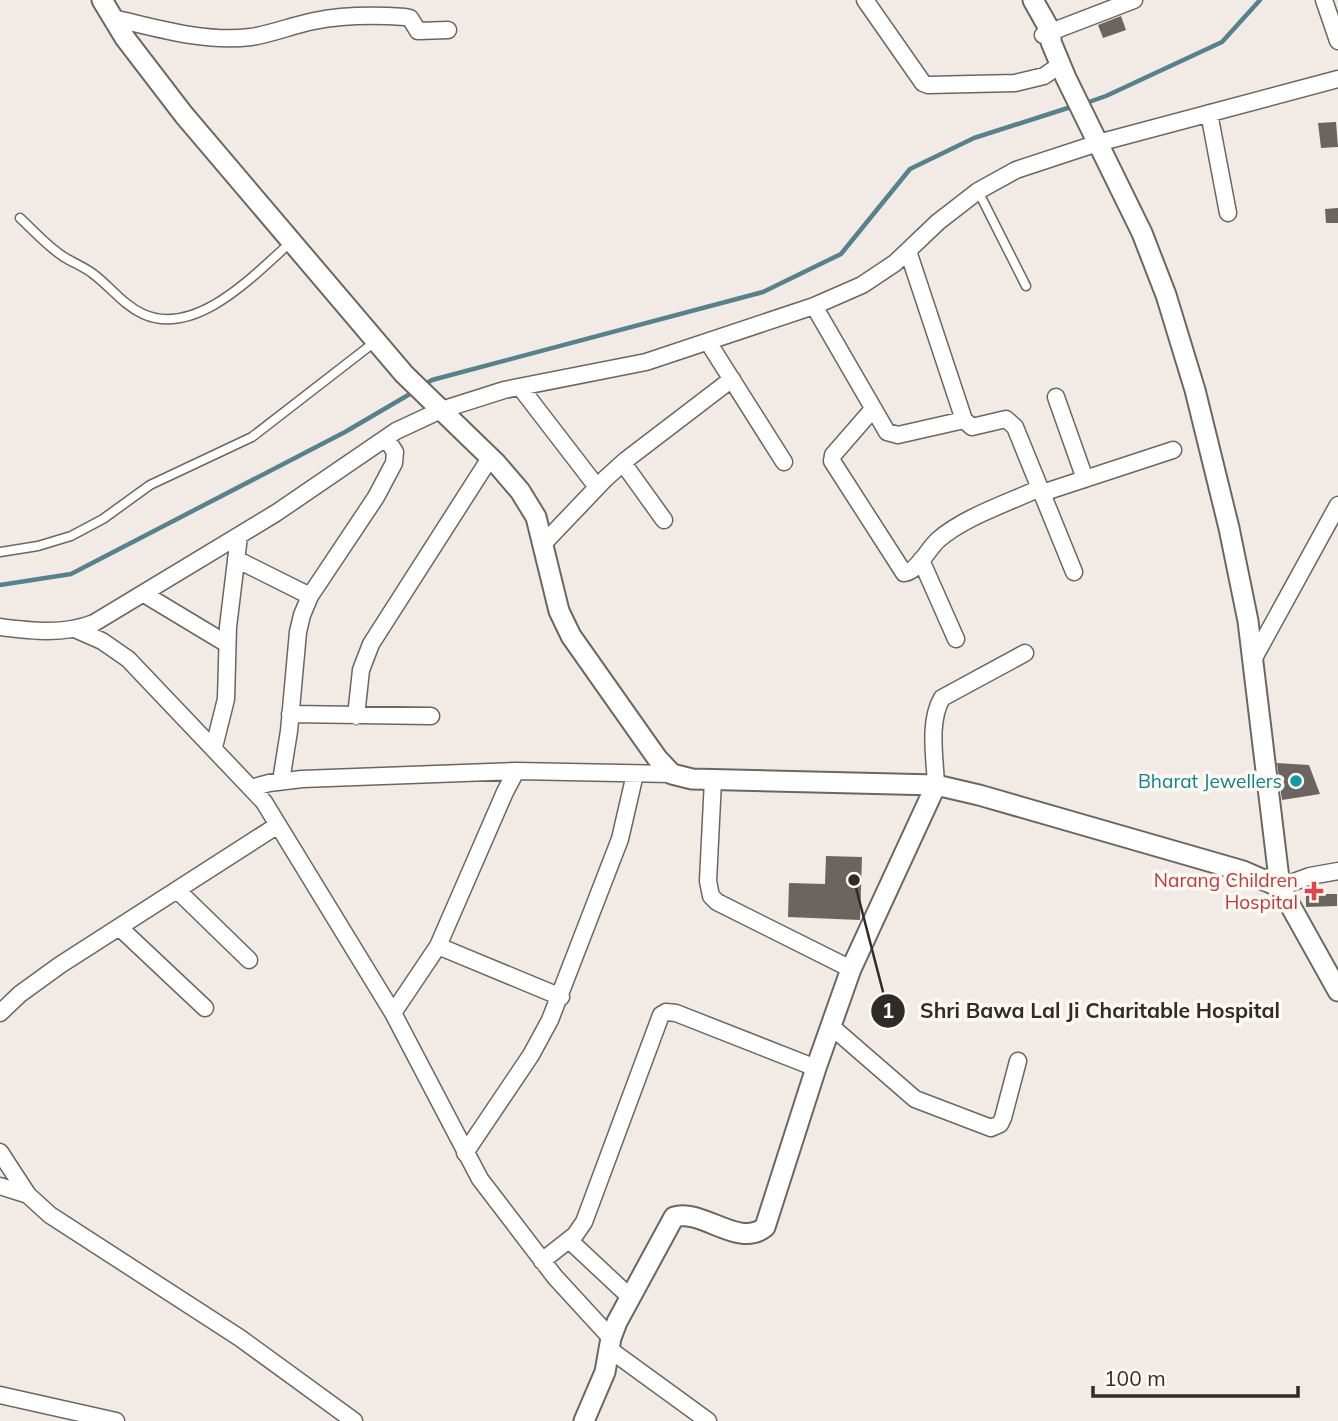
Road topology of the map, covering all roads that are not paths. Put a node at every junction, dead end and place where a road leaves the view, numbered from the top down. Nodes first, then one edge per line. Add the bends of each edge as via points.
1 (103, 0) edge
2 (865, 0) edge
3 (1023, 0) edge
4 (1033, 0) edge
5 (1134, 0) edge
6 (1324, 0) edge
7 (113, 18) junction
8 (449, 30) dead end
9 (1048, 36) junction
10 (1338, 41) edge
11 (1063, 72) junction
12 (1338, 79) edge
13 (1209, 113) junction
14 (1098, 143) junction
15 (978, 191) junction
16 (1228, 213) dead end
17 (20, 218) dead end
18 (292, 241) junction
19 (908, 251) junction
20 (1026, 286) dead end
21 (814, 306) junction
22 (376, 341) junction
23 (708, 342) junction
24 (732, 379) junction
25 (520, 387) junction
26 (1056, 397) dead end
27 (437, 406) junction
28 (873, 409) junction
29 (964, 420) junction
30 (386, 438) junction
31 (1172, 450) dead end
32 (490, 458) junction
33 (784, 462) dead end
34 (623, 463) junction
35 (1085, 479) junction
36 (597, 487) junction
37 (1041, 491) junction
38 (1338, 505) edge
39 (664, 520) dead end
40 (239, 536) junction
41 (544, 543) junction
42 (0, 552) edge
43 (236, 559) junction
44 (920, 560) junction
45 (1074, 572) dead end
46 (144, 594) junction
47 (310, 596) junction
48 (0, 627) edge
49 (77, 630) junction
50 (956, 639) dead end
51 (227, 645) junction
52 (1025, 653) dead end
53 (1254, 658) junction
54 (290, 714) junction
55 (356, 716) junction
56 (431, 716) dead end
57 (214, 747) junction
58 (516, 771) junction
59 (635, 774) junction
60 (672, 774) junction
61 (713, 780) junction
62 (281, 781) junction
63 (936, 785) junction
64 (251, 788) junction
65 (278, 825) junction
66 (1338, 871) edge
67 (1280, 887) junction
68 (177, 890) junction
69 (121, 928) junction
70 (438, 946) junction
71 (249, 960) dead end
72 (851, 969) junction
73 (1338, 990) edge
74 (561, 997) junction
75 (205, 1008) dead end
76 (0, 1013) edge
77 (393, 1013) junction
78 (832, 1027) junction
79 (1018, 1061) dead end
80 (816, 1068) junction
81 (0, 1152) edge
82 (465, 1153) junction
83 (0, 1186) edge
84 (28, 1195) junction
85 (569, 1240) junction
86 (542, 1261) junction
87 (631, 1298) junction
88 (610, 1344) junction
89 (0, 1395) edge
90 (116, 1421) edge
91 (354, 1421) edge
92 (584, 1421) edge
93 (708, 1421) edge

1 - 7 street
2 - 11 street via 928,85 1015,83
3 - 9 street
4 - 9 street
5 - 9 street
6 - 10 street
7 - 8 street via 222,38 252,37 324,19 370,16 410,18 423,32
7 - 18 street via 184,115
9 - 11 street
11 - 14 street
12 - 13 street
13 - 14 street
13 - 16 street
14 - 15 street via 1016,170
14 - 53 street via 1142,233 1195,390
15 - 19 street
15 - 20 lane
17 - 18 lane via 130,306 160,319 183,318 207,309 237,290
18 - 22 street
19 - 21 street via 862,285
19 - 29 street
21 - 23 street
21 - 28 street
22 - 27 street
22 - 42 lane via 252,438 150,485 71,536
23 - 24 street
23 - 25 street via 646,362
24 - 33 street
24 - 34 street
25 - 27 street
25 - 36 street
26 - 35 street
27 - 30 street
27 - 32 street
28 - 29 street via 892,435
28 - 44 street via 832,461 900,570 908,573
29 - 37 street via 972,427 1010,421
30 - 40 street
30 - 47 street via 395,452 394,463
31 - 35 street
32 - 41 street via 520,491 536,517
32 - 55 street via 371,644 361,670
34 - 36 street
34 - 39 street
35 - 37 street
36 - 41 street
37 - 44 street via 953,529
37 - 45 street
38 - 53 street
40 - 43 street
40 - 46 street
41 - 60 street via 559,611 571,636
43 - 47 street
43 - 51 street
44 - 50 street
46 - 49 street
46 - 51 street
47 - 54 street via 298,632
48 - 49 street
49 - 57 street via 128,659
51 - 57 street via 226,699
52 - 63 street via 942,698 934,718
53 - 67 street
54 - 55 street
54 - 62 street
55 - 56 street
57 - 64 street
58 - 59 street
58 - 62 street
58 - 70 street
59 - 60 street
59 - 74 street via 620,839
60 - 61 street
61 - 63 street
61 - 72 street via 711,896
62 - 64 street
63 - 67 street via 1243,871
63 - 72 street
64 - 65 street
65 - 68 street
65 - 77 street
66 - 67 street
67 - 73 street
68 - 69 street
68 - 71 street
69 - 75 street
69 - 76 street via 39,980
70 - 74 street
70 - 77 street
72 - 78 street
74 - 82 street via 531,1055
77 - 82 street
78 - 79 street via 915,1099 991,1128 1003,1118
78 - 80 street
80 - 85 street via 676,1013 661,1015 584,1222
80 - 87 street via 765,1227 747,1233 685,1215 674,1217
81 - 84 street
82 - 86 street
83 - 84 street
84 - 91 street via 50,1215 240,1338
85 - 86 street
85 - 87 street
86 - 88 street
87 - 88 street
88 - 92 street via 605,1372
88 - 93 street
89 - 90 street

